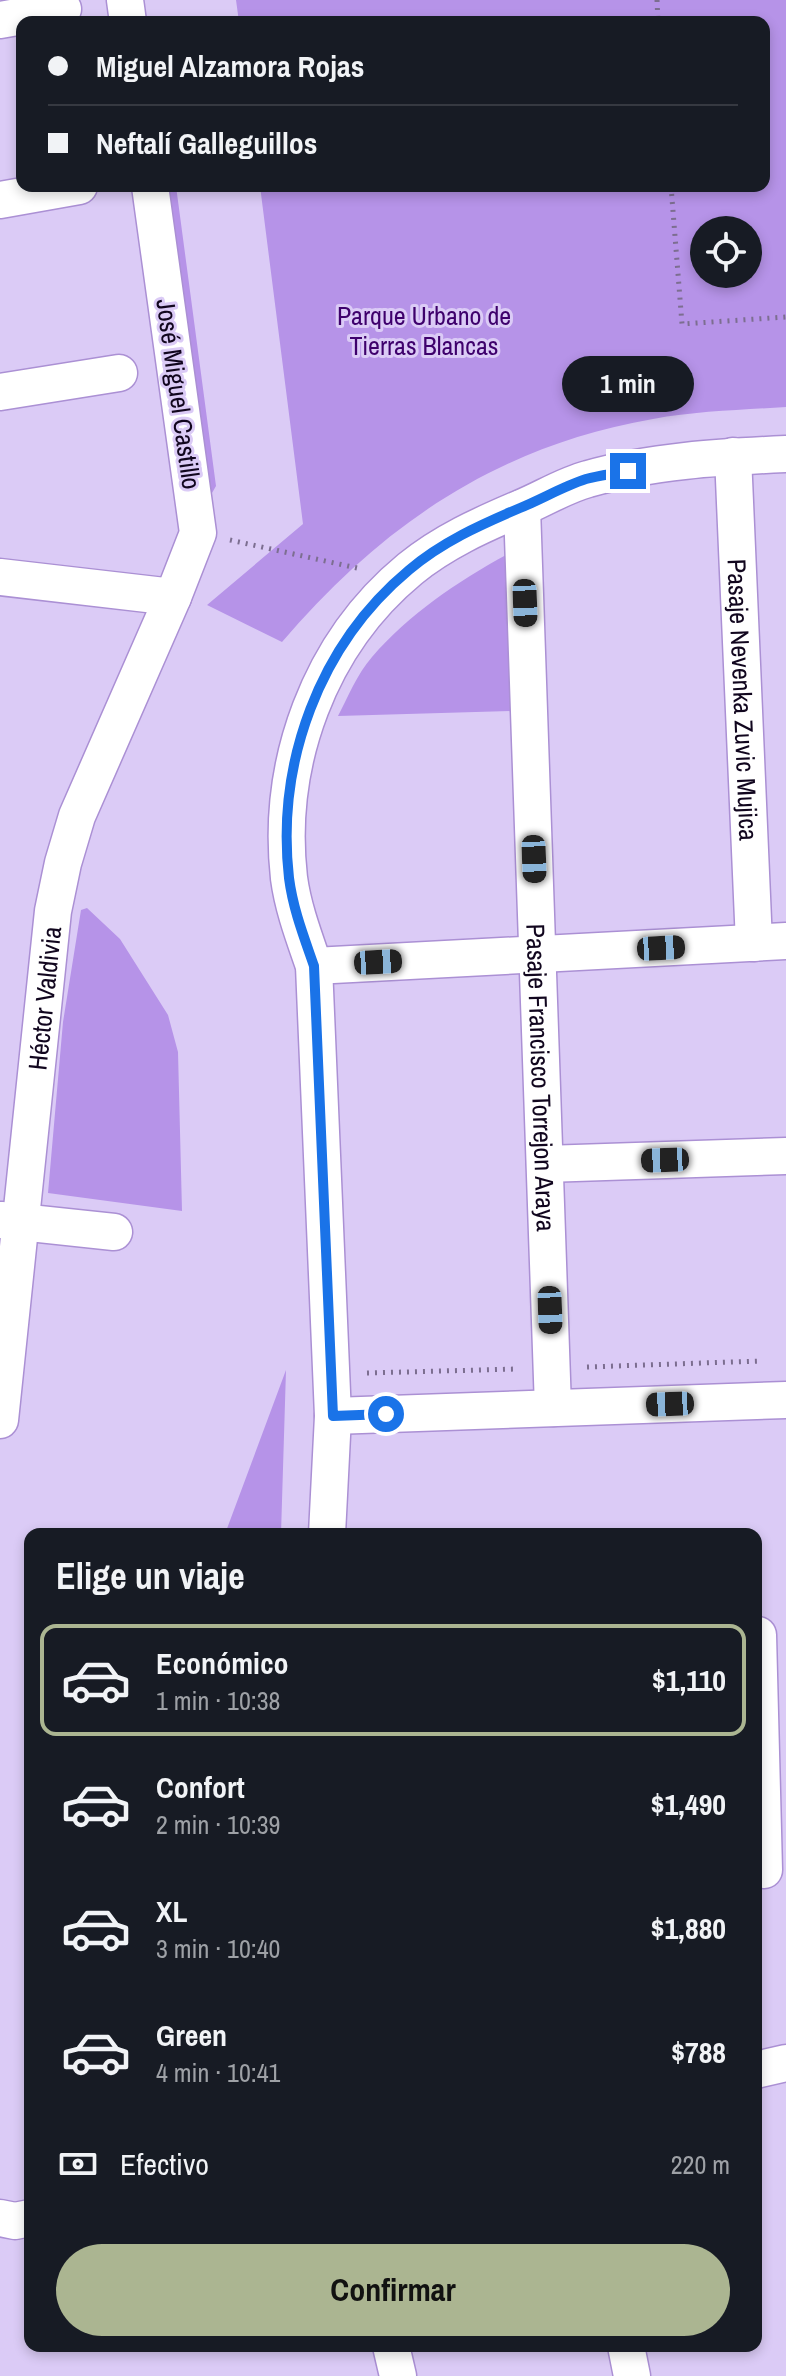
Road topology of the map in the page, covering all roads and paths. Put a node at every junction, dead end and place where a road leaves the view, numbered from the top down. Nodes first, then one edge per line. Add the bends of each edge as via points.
1 (63, 9) dead end
2 (23, 16) edge
3 (45, 192) edge
4 (151, 192) edge
5 (671, 192) edge
6 (0, 200) edge
7 (786, 317) edge
8 (119, 373) dead end
9 (0, 392) edge
10 (786, 454) edge
11 (733, 456) junction
12 (522, 508) junction
13 (198, 533) junction
14 (0, 577) edge
15 (353, 580) dead end
16 (173, 597) junction
17 (770, 942) edge
18 (537, 954) junction
19 (314, 966) junction
20 (786, 1156) edge
21 (545, 1164) junction
22 (11, 1221) edge
23 (114, 1232) dead end
24 (786, 1400) edge
25 (553, 1408) junction
26 (333, 1416) junction
27 (0, 1420) edge
28 (327, 1528) edge
29 (767, 1635) edge
30 (764, 1870) dead end
31 (786, 2063) edge
32 (762, 2069) edge
33 (0, 2218) edge
34 (24, 2219) edge
35 (392, 2352) edge
36 (627, 2352) edge
37 (398, 2376) edge
38 (632, 2376) edge

1 - 2 street
3 - 6 street
4 - 13 street, José Miguel Castillo
5 - 7 path via 682,324
8 - 9 street
10 - 11 street
11 - 12 street via 586,479
11 - 17 street, Pasaje Nevenka Zuvic Mujica
12 - 18 street, Pasaje Francisco Torrejon Araya
12 - 19 street via 482,524 409,569 351,632 328,668 296,750 286,837 299,924
13 - 15 path via 362,570
13 - 16 street, José Miguel Castillo
14 - 16 street
16 - 22 street, Héctor Valdivia via 95,769 63,863
17 - 18 street
18 - 19 street
18 - 21 street, Pasaje Francisco Torrejon Araya
19 - 26 street
20 - 21 street
21 - 25 street, Pasaje Francisco Torrejon Araya
22 - 23 street
22 - 27 street, Héctor Valdivia
24 - 25 street
25 - 26 street
26 - 28 street
29 - 30 street
31 - 32 street
33 - 34 street
35 - 37 street
36 - 38 street

